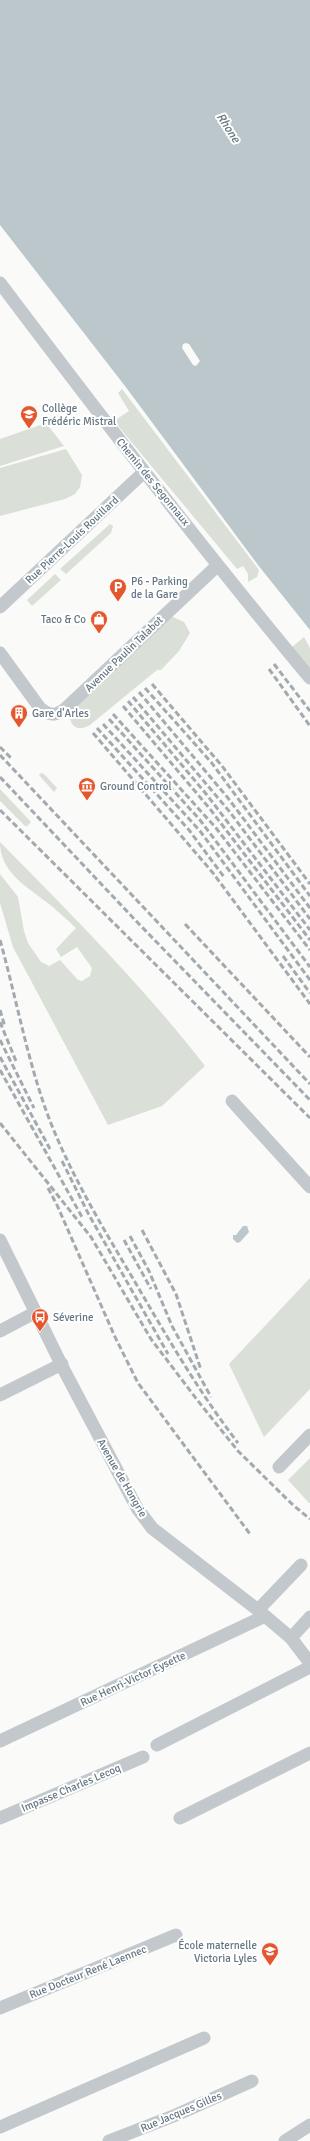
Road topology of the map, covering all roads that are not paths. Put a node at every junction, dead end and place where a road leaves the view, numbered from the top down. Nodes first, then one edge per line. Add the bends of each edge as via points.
1 (0, 283) edge
2 (144, 472) junction
3 (218, 565) junction
4 (0, 607) edge
5 (0, 654) edge
6 (310, 678) edge
7 (232, 1101) dead end
8 (310, 1187) edge
9 (0, 1240) edge
10 (36, 1312) junction
11 (0, 1331) edge
12 (62, 1364) junction
13 (0, 1395) edge
14 (310, 1435) edge
15 (279, 1467) dead end
16 (301, 1565) dead end
17 (261, 1613) junction
18 (310, 1617) edge
19 (291, 1638) junction
20 (310, 1663) edge
21 (310, 1667) edge
22 (0, 1741) edge
23 (156, 1745) dead end
24 (310, 1753) edge
25 (143, 1757) dead end
26 (0, 1818) edge
27 (180, 1818) dead end
28 (176, 1935) dead end
29 (0, 2008) edge
30 (204, 2038) dead end
31 (252, 2081) dead end
32 (310, 2125) edge
33 (0, 2127) edge
34 (109, 2141) edge
35 (286, 2141) edge

1 - 2 street, Chemin des Segonnaux
2 - 3 street, Chemin des Segonnaux
2 - 4 street, Rue Pierre-Louis Rouillard
3 - 5 street, Avenue Paulin Talabot via 69,705 55,715 48,714 40,708
3 - 6 street, Chemin des Segonnaux
7 - 8 street
9 - 10 street, Avenue de Hongrie
10 - 11 street
10 - 12 street, Avenue de Hongrie
12 - 13 street
12 - 17 street, Avenue de Hongrie via 126,1489 152,1528
14 - 15 street
16 - 17 street
17 - 19 street, Avenue de Hongrie
17 - 22 street, Rue Henri-Victor Eysette
18 - 19 street
19 - 20 street, Avenue de Hongrie
21 - 23 street
24 - 27 street
25 - 26 street, Impasse Charles Lecoq
28 - 29 street, Rue Docteur René Laennec
30 - 33 street
31 - 34 street, Rue Jacques Gilles
32 - 35 street

